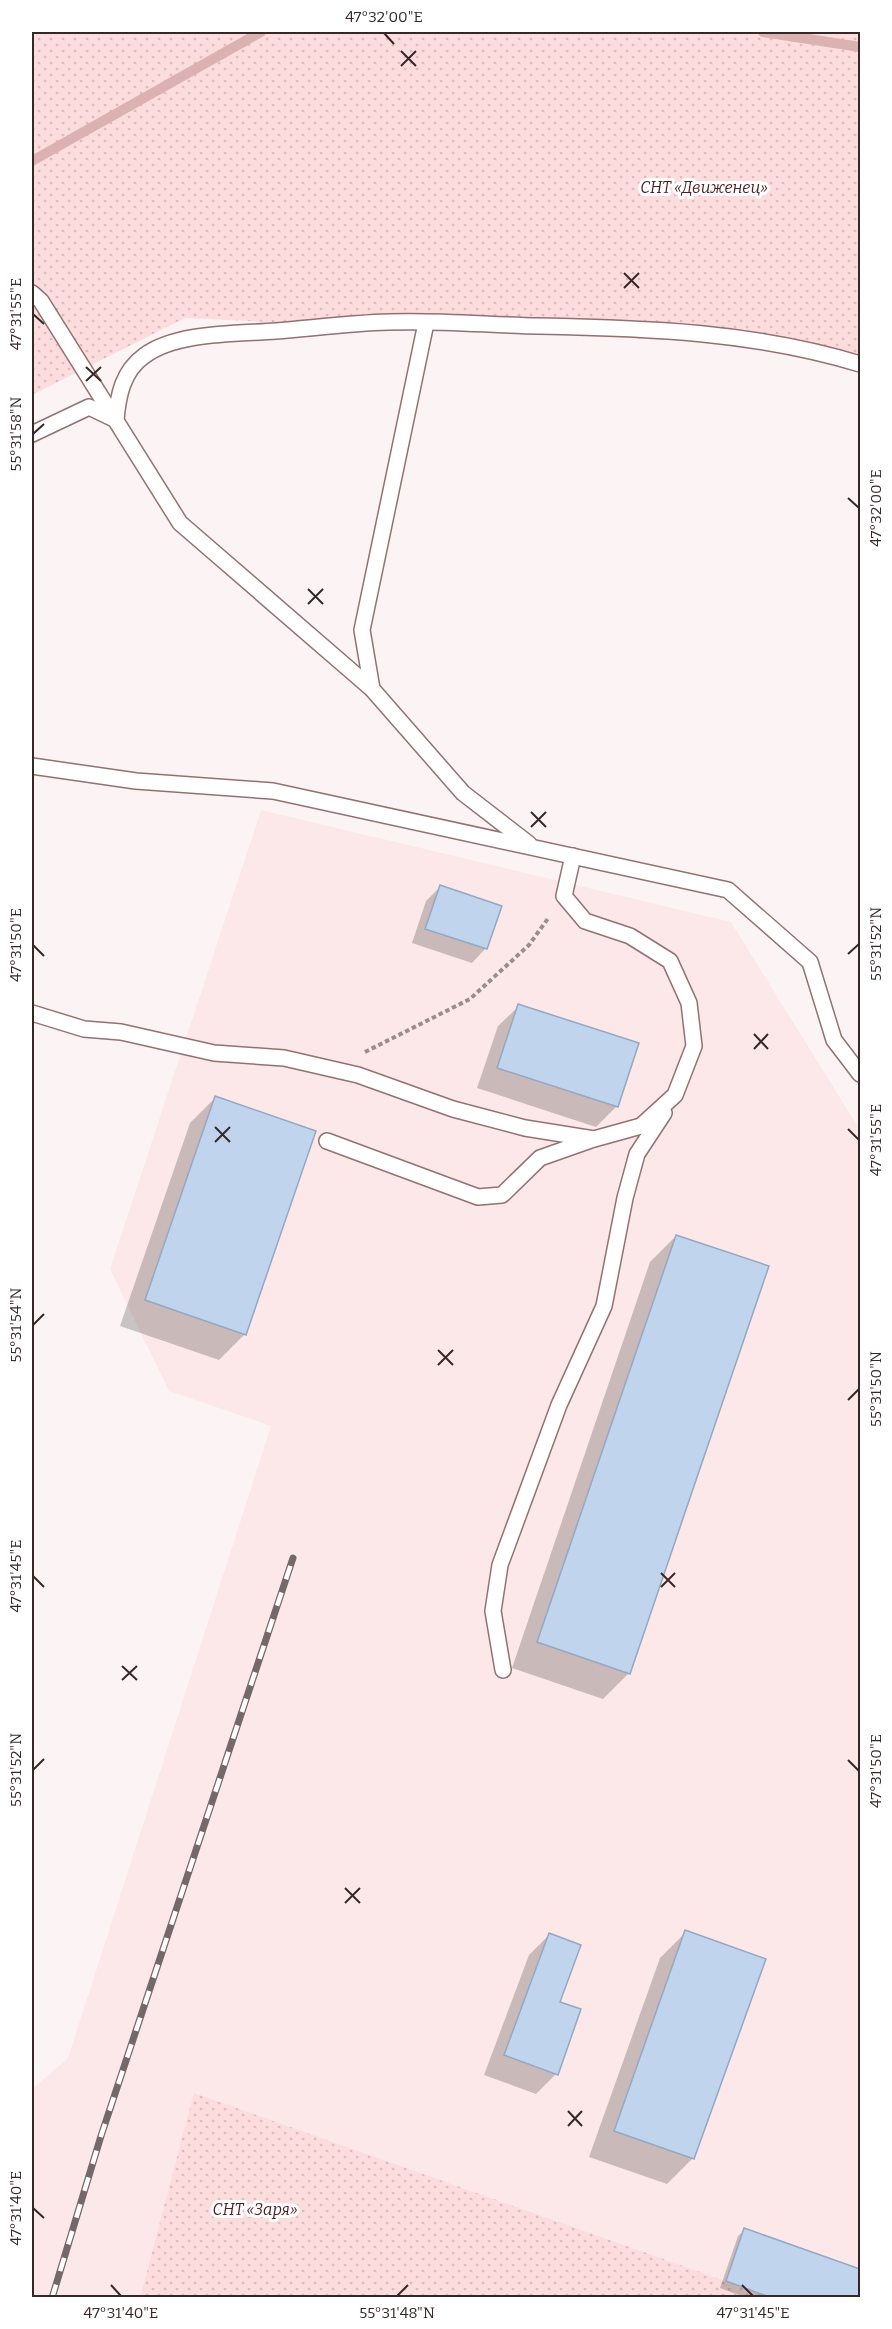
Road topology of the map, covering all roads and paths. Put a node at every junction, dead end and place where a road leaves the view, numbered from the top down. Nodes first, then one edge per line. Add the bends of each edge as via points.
1 (32, 293) edge
2 (426, 323) junction
3 (861, 364) edge
4 (116, 420) junction
5 (32, 434) edge
6 (372, 689) junction
7 (32, 766) edge
8 (534, 848) junction
9 (573, 856) junction
10 (564, 896) junction
11 (32, 1013) edge
12 (331, 1069) junction
13 (861, 1074) edge
14 (675, 1095) junction
15 (594, 1139) junction
16 (327, 1141) dead end
17 (503, 1670) dead end

1 - 4 lane
2 - 3 lane via 638,328 729,336 821,352
2 - 4 lane via 390,322 175,340 144,356 131,369 118,394
2 - 6 lane via 362,630
4 - 5 lane via 89,407
4 - 6 lane via 180,523
6 - 8 lane via 463,793
7 - 8 lane via 136,781 273,791
8 - 9 lane
9 - 10 lane
9 - 13 lane via 728,890 810,962 834,1040
10 - 12 path via 529,945 470,999
10 - 14 lane via 585,921 630,936 670,961 689,1003 694,1046
11 - 12 lane via 84,1029 122,1032 214,1053 284,1058
12 - 15 lane via 453,1109 525,1128
14 - 15 lane via 641,1126
14 - 17 lane via 637,1154 604,1306 559,1404 500,1565 493,1611
15 - 16 lane via 540,1158 502,1195 478,1197

